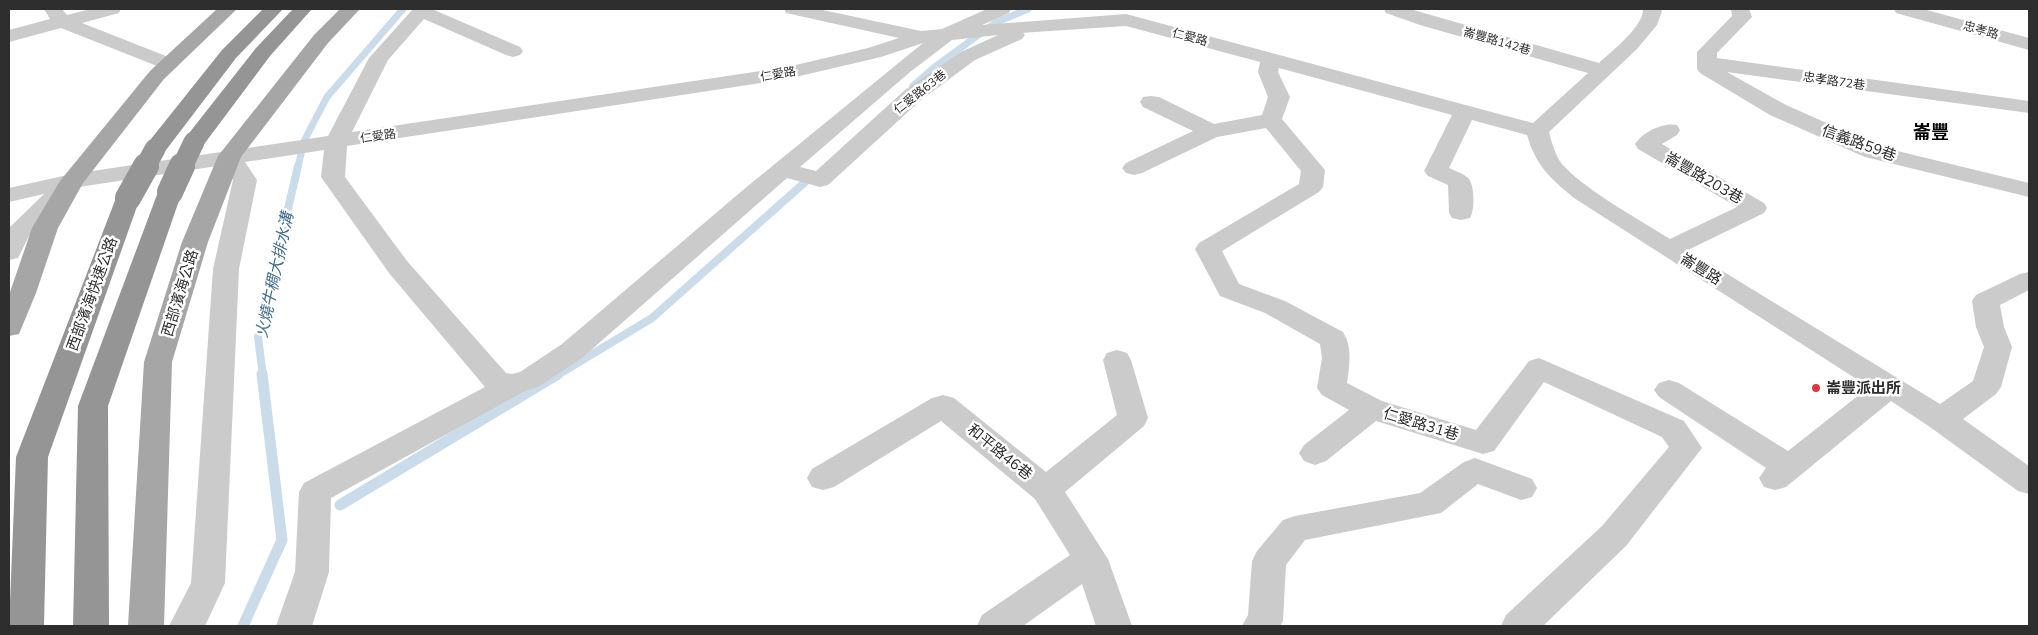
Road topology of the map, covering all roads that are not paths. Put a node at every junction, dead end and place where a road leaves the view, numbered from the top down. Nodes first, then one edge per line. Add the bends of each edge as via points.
1 (112, 9) edge
2 (228, 9) edge
3 (274, 9) edge
4 (303, 9) edge
5 (351, 9) edge
6 (793, 9) edge
7 (1002, 9) edge
8 (1071, 9) edge
9 (1393, 9) edge
10 (1652, 9) edge
11 (1740, 9) edge
12 (1903, 9) edge
13 (422, 10) edge
14 (58, 15) edge
15 (1035, 26) junction
16 (947, 34) junction
17 (9, 36) edge
18 (921, 37) junction
19 (2029, 44) edge
20 (513, 51) dead end
21 (1271, 58) junction
22 (1707, 63) junction
23 (169, 64) junction
24 (1602, 70) junction
25 (1151, 102) dead end
26 (2029, 107) edge
27 (1465, 112) junction
28 (1271, 120) junction
29 (1669, 130) dead end
30 (1211, 131) junction
31 (1537, 131) junction
32 (336, 142) junction
33 (230, 156) junction
34 (1134, 168) dead end
35 (783, 169) junction
36 (72, 181) junction
37 (2029, 190) edge
38 (9, 195) edge
39 (1461, 214) dead end
40 (1669, 249) junction
41 (9, 252) edge
42 (2029, 280) edge
43 (9, 327) edge
44 (1117, 360) dead end
45 (513, 385) junction
46 (1889, 387) junction
47 (1669, 390) dead end
48 (1372, 409) junction
49 (1941, 419) junction
50 (1315, 453) dead end
51 (823, 478) dead end
52 (2029, 482) edge
53 (1521, 488) dead end
54 (1046, 490) junction
55 (1091, 559) junction
56 (26, 626) edge
57 (91, 626) edge
58 (146, 626) edge
59 (187, 626) edge
60 (294, 626) edge
61 (995, 626) edge
62 (1114, 626) edge
63 (1260, 626) edge
64 (1518, 626) edge

1 - 14 street
2 - 23 main road
3 - 56 highway, 西部濱海快速公路, bridge via 229,54 155,149 128,198 32,457
4 - 57 highway, bridge via 263,52 194,142 170,192 93,406
5 - 33 main road, 西部濱海公路 via 321,39
6 - 18 street
7 - 16 street
8 - 15 street, 仁愛路63巷
9 - 24 street, 崙豐路142巷
10 - 24 street via 1647,25
11 - 22 street via 1742,17 1707,52
12 - 19 street, 忠孝路
13 - 20 street
13 - 32 street via 379,58
14 - 17 street
14 - 23 street
15 - 16 street, 仁愛路
15 - 21 street, 仁愛路 via 1126,20
15 - 35 street, 仁愛路63巷 via 968,56 913,95 820,180
16 - 18 street, 仁愛路
16 - 35 street
18 - 32 street, 仁愛路 via 874,53 787,73
21 - 27 street, 仁愛路
21 - 28 street via 1268,72 1279,97
22 - 26 street, 忠孝路72巷
22 - 37 street, 信義路59巷 via 1706,69 1778,110 1873,152
23 - 36 main road via 130,107
24 - 31 street
25 - 30 street
27 - 31 street, 仁愛路
27 - 39 street via 1436,171 1460,182
28 - 30 street
28 - 48 street, 仁愛路31巷 via 1313,170 1311,187 1208,249 1229,290 1275,307 1333,339 1336,358 1332,388
29 - 40 street, 崙豐路203巷 via 1646,144 1756,208
30 - 34 street
31 - 40 street, 崙豐路 via 1552,168 1582,193
32 - 33 street, 仁愛路
32 - 45 street via 333,177 393,259 496,380
33 - 36 street, 仁愛路
33 - 58 main road, 西部濱海公路 via 196,242 158,362
33 - 59 street via 245,180 226,269 208,583
35 - 45 street via 572,351 530,379
36 - 38 street, 仁愛路
36 - 41 street via 18,233
36 - 43 main road via 45,228
40 - 46 street, 崙豐路
42 - 49 street via 1986,301 1990,327 1998,347 1986,387
44 - 54 street via 1133,418
45 - 60 street via 315,492 312,572
46 - 47 street via 1782,473
46 - 49 street, 崙豐路
48 - 50 street
48 - 64 street, 仁愛路31巷 via 1483,443 1539,368 1673,429 1686,448 1614,536
49 - 52 street, 崙豐路
51 - 54 street, 和平路46巷 via 943,406
53 - 63 street via 1475,470 1428,504 1295,530 1269,561 1266,621
54 - 55 street, 和平路46巷
55 - 61 street
55 - 62 street, 和平路46巷

